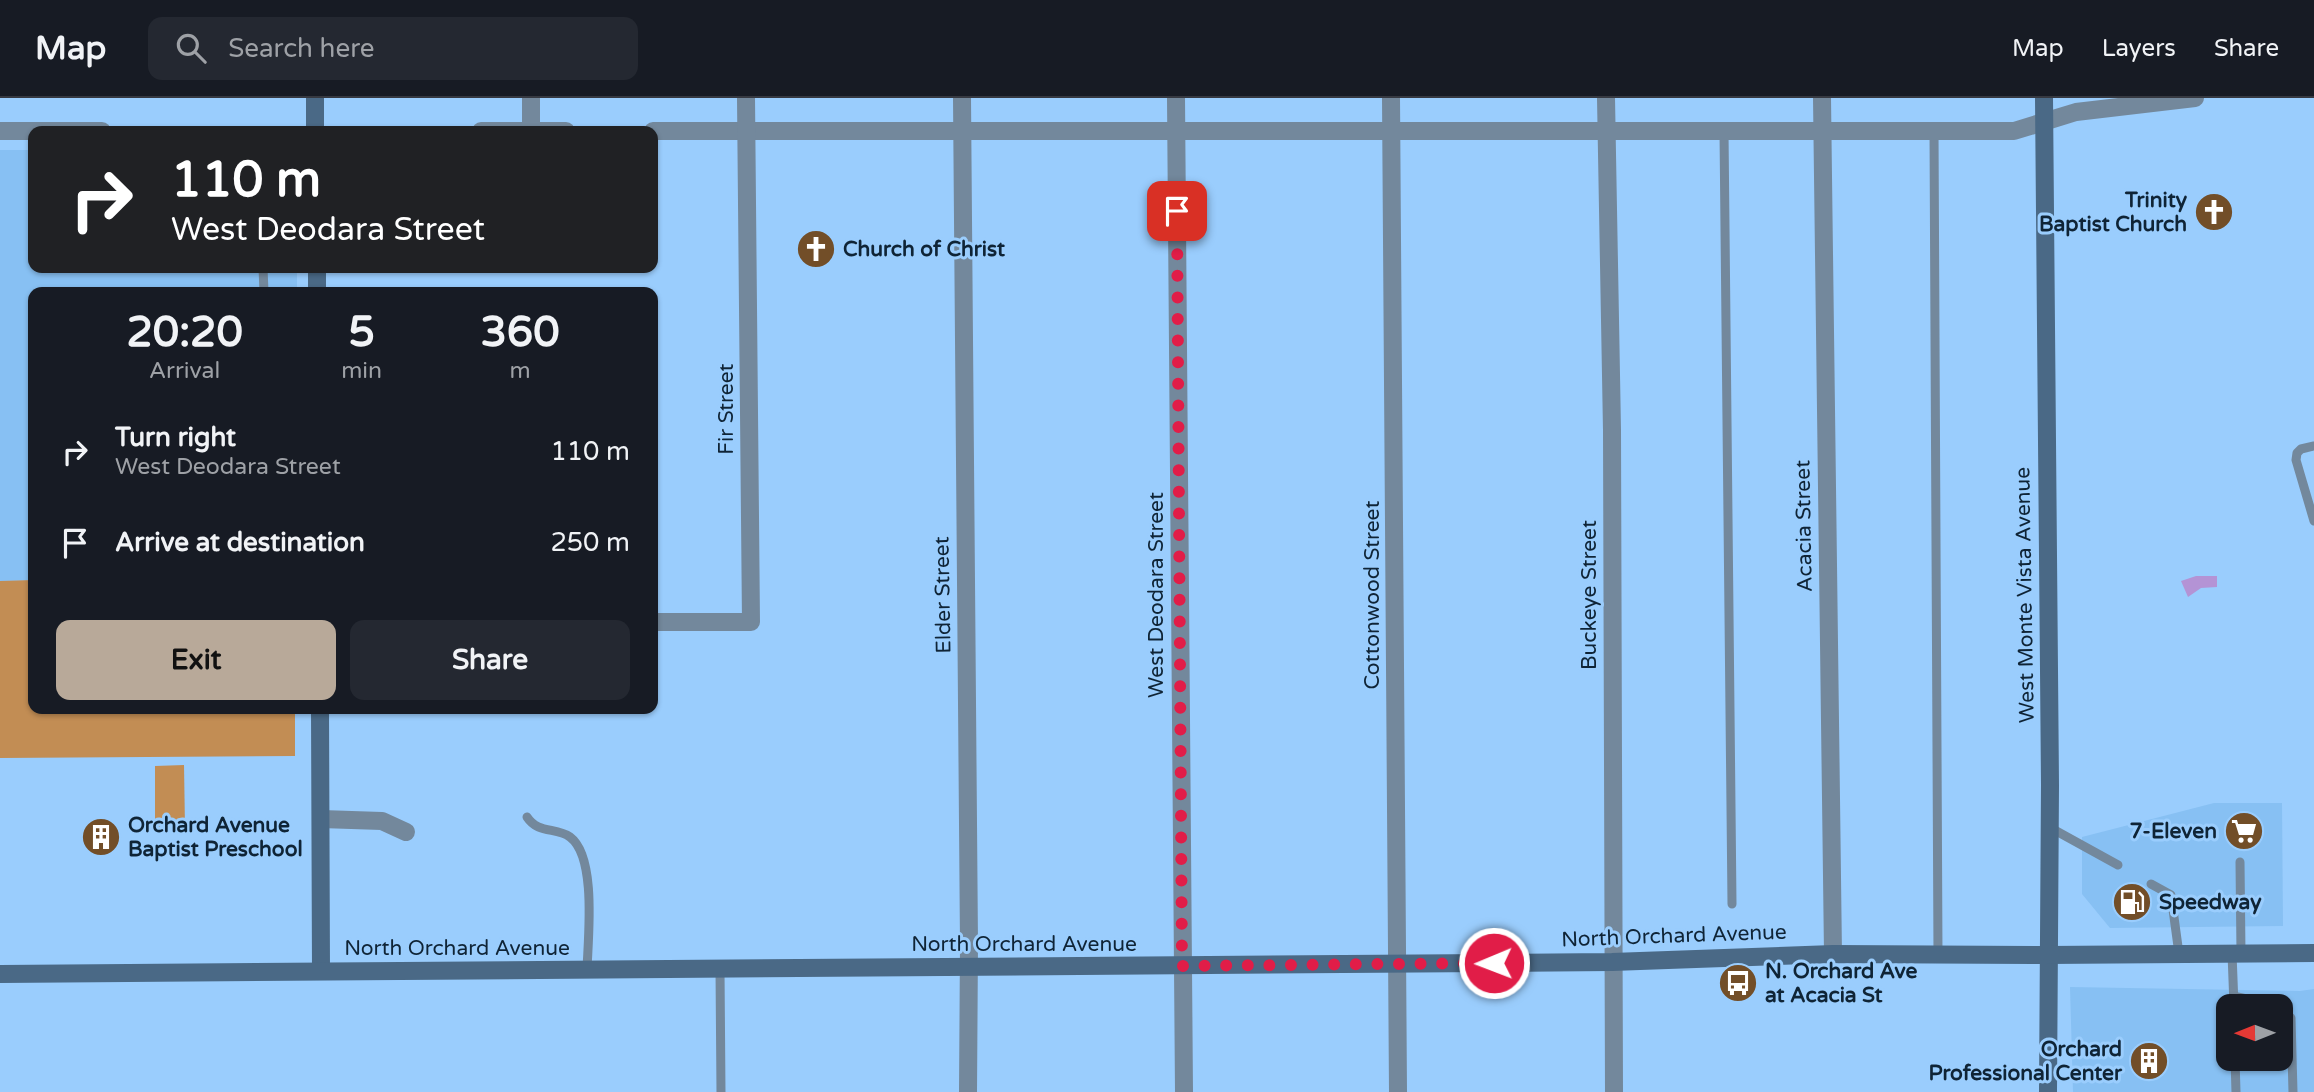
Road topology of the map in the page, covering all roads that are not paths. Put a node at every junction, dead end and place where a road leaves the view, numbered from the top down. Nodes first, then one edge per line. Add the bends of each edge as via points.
1 (315, 98) edge
2 (531, 98) edge
3 (746, 98) edge
4 (961, 98) edge
5 (1176, 98) edge
6 (1391, 98) edge
7 (1606, 98) edge
8 (1822, 98) edge
9 (2044, 98) edge
10 (2194, 98) edge
11 (2044, 122) junction
12 (315, 126) edge
13 (531, 126) edge
14 (962, 130) junction
15 (0, 131) edge
16 (28, 131) edge
17 (658, 131) edge
18 (746, 131) junction
19 (1391, 131) junction
20 (1606, 131) junction
21 (1724, 131) junction
22 (1822, 131) junction
23 (1934, 131) junction
24 (1177, 132) junction
25 (2314, 446) edge
26 (2314, 522) edge
27 (658, 622) edge
28 (320, 714) edge
29 (527, 817) dead end
30 (321, 819) junction
31 (2049, 827) junction
32 (406, 832) dead end
33 (2240, 862) dead end
34 (2118, 866) dead end
35 (2151, 884) dead end
36 (1732, 904) dead end
37 (2237, 953) junction
38 (2314, 953) edge
39 (1833, 954) junction
40 (1938, 954) junction
41 (2179, 954) junction
42 (2047, 955) junction
43 (1612, 962) junction
44 (1397, 964) junction
45 (1182, 966) junction
46 (969, 967) junction
47 (720, 969) junction
48 (587, 970) junction
49 (321, 971) junction
50 (0, 974) edge
51 (2234, 994) edge
52 (2235, 1071) edge
53 (2292, 1071) edge
54 (721, 1092) edge
55 (968, 1092) edge
56 (1184, 1092) edge
57 (1398, 1092) edge
58 (1614, 1092) edge
59 (2048, 1092) edge
60 (2236, 1092) edge
61 (2293, 1092) edge

1 - 12 street
2 - 13 street
3 - 18 street, Fir Street
4 - 14 street, Elder Street
5 - 24 street, West Deodara Street
6 - 19 street, Cottonwood Street
7 - 20 street, Buckeye Street
8 - 22 street, Acacia Street
9 - 11 street, West Monte Vista Avenue
10 - 11 street via 2076,112
11 - 23 street via 2014,131
11 - 31 street, West Monte Vista Avenue
14 - 18 street
14 - 24 street
14 - 46 street, Elder Street
15 - 16 street
17 - 18 street
18 - 27 street, Fir Street via 751,622
19 - 20 street
19 - 24 street
19 - 44 street, Cottonwood Street
20 - 21 street
20 - 43 street, Buckeye Street via 1612,430
21 - 22 street
21 - 36 lane
22 - 23 street
22 - 39 street, Acacia Street
23 - 40 lane
24 - 45 street, West Deodara Street
25 - 26 lane via 2301,449 2296,460
28 - 30 street
29 - 48 lane via 537,828 564,833 574,840 583,857
30 - 32 street via 382,821
30 - 49 street
31 - 34 lane
31 - 42 street, West Monte Vista Avenue
33 - 37 lane
35 - 41 lane via 2171,895
37 - 38 street, North Orchard Avenue
37 - 41 street, North Orchard Avenue
37 - 51 lane
39 - 40 street, North Orchard Avenue
39 - 43 street, North Orchard Avenue
40 - 42 street, North Orchard Avenue
41 - 42 street, North Orchard Avenue
42 - 59 street, West Monte Vista Avenue
43 - 44 street, North Orchard Avenue
43 - 58 street, Buckeye Street
44 - 45 street, North Orchard Avenue
44 - 57 street, Cottonwood Street
45 - 46 street, North Orchard Avenue
45 - 56 street, West Deodara Street
46 - 47 street, North Orchard Avenue
46 - 55 street, Elder Street
47 - 48 street, North Orchard Avenue
47 - 54 lane
48 - 49 street, North Orchard Avenue
49 - 50 street, North Orchard Avenue
52 - 60 lane
53 - 61 lane

